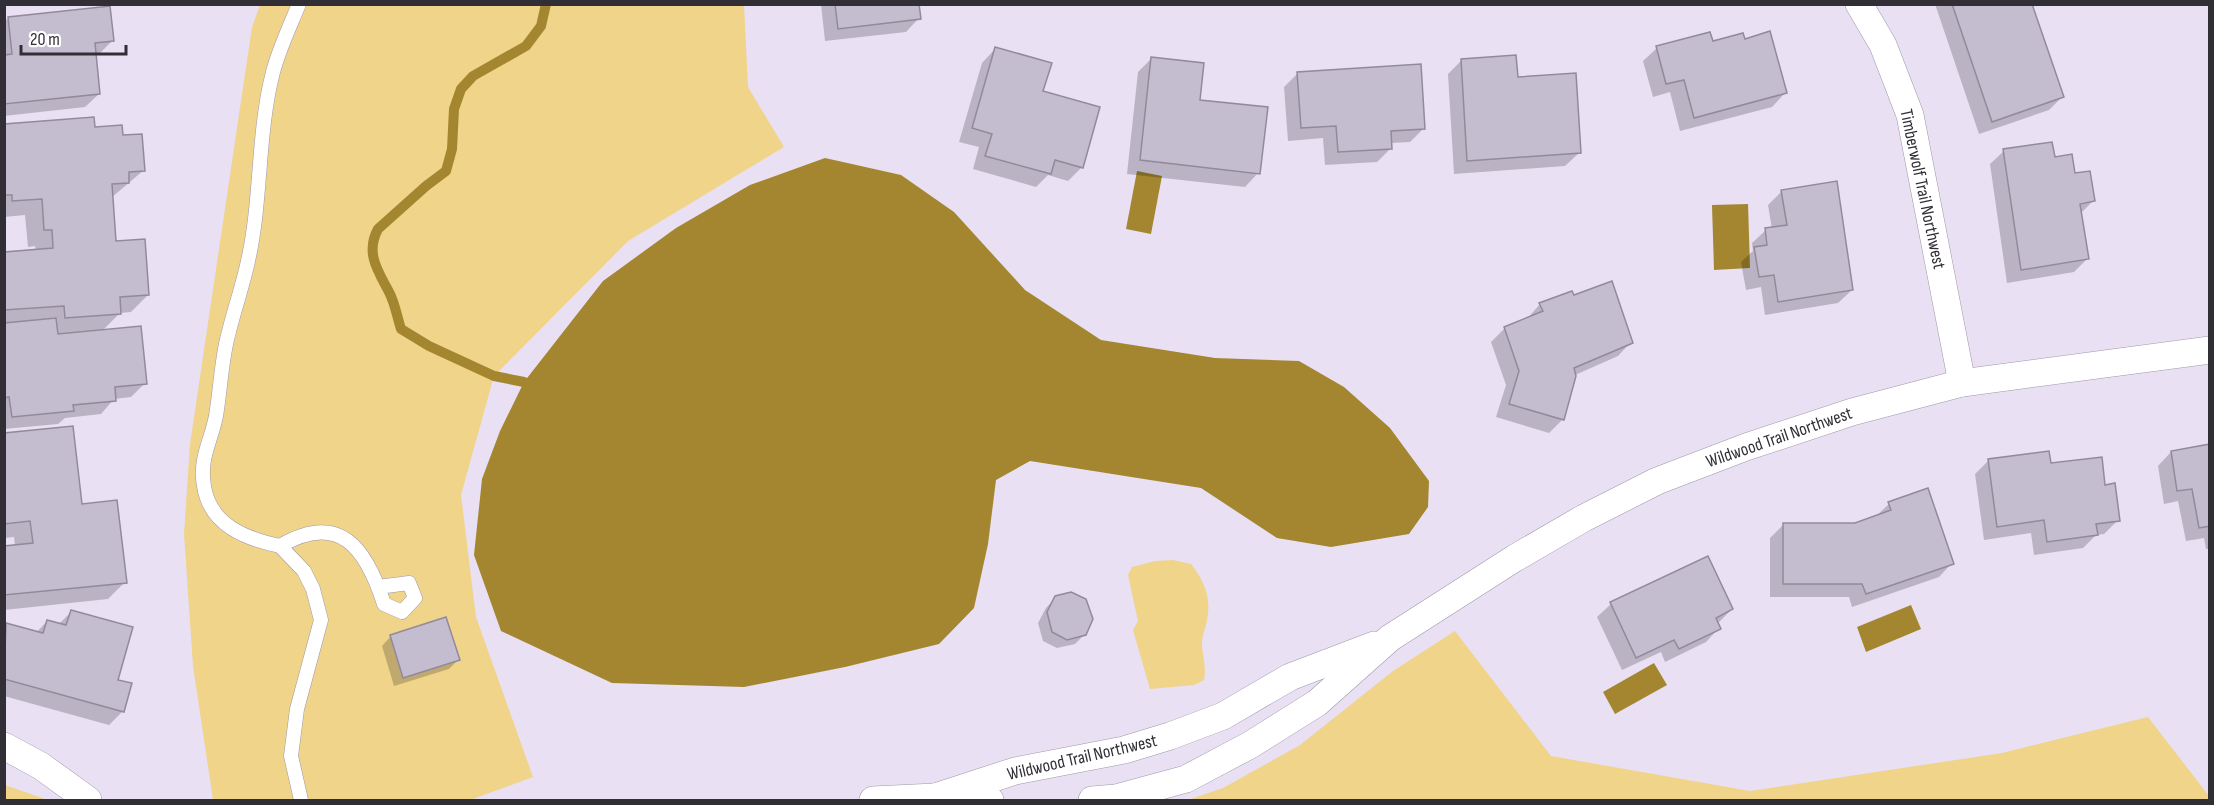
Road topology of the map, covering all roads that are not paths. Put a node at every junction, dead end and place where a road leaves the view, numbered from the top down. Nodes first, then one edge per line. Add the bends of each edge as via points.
1 (299, 4) edge
2 (1859, 4) edge
3 (2210, 350) edge
4 (1962, 383) junction
5 (280, 546) junction
6 (378, 587) dead end
7 (1390, 638) junction
8 (4, 746) edge
9 (935, 797) junction
10 (88, 801) edge
11 (301, 801) edge
12 (873, 801) edge
13 (990, 801) edge
14 (1092, 801) edge

1 - 5 lane via 273,71 258,168 255,226 203,460 204,488 211,506 226,525 253,541
2 - 4 street, Timberwolf Trail Northwest via 1883,45 1910,115
3 - 4 street, Wildwood Trail Northwest
4 - 7 street, Wildwood Trail Northwest via 1852,412 1657,482 1515,558
5 - 6 lane via 317,531 340,535 360,551
5 - 11 lane via 304,571 321,620 297,709 291,756
7 - 9 street, Wildwood Trail Northwest via 1290,677 1223,716 1170,736 1124,750 1015,771
7 - 14 street, Wildwood Trail Northwest via 1317,703 1250,745 1186,779
8 - 10 street via 41,766
9 - 12 street, Wildwood Trail Northwest
9 - 13 street, Wildwood Trail Northwest

